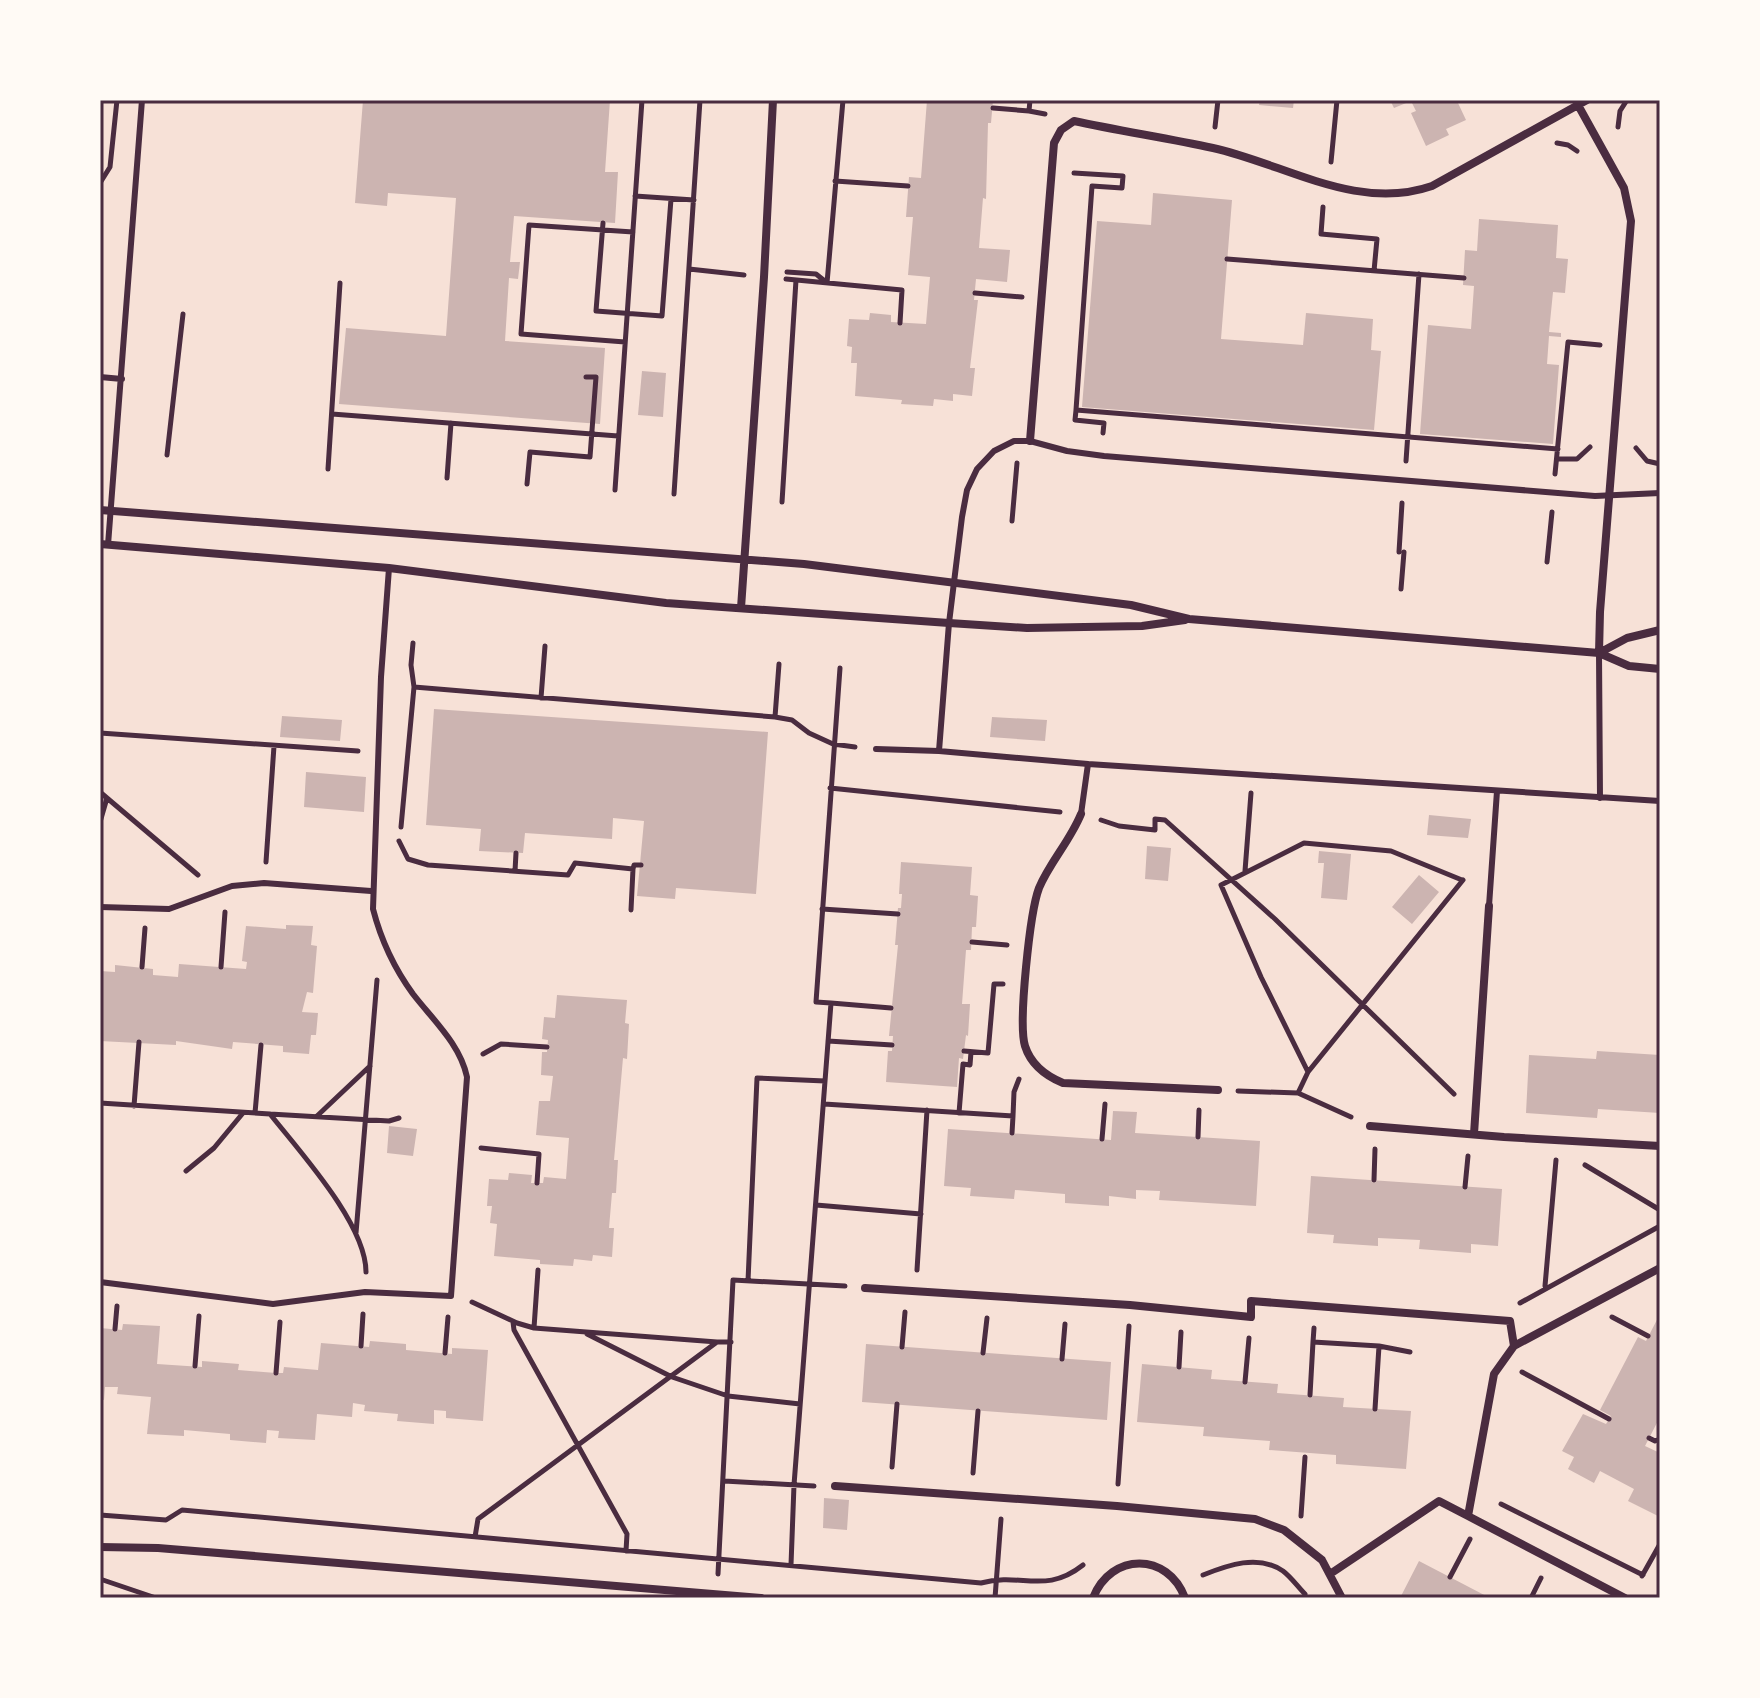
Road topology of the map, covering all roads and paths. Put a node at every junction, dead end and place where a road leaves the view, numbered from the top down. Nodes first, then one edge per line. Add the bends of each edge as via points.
1 (117, 100) edge
2 (142, 100) edge
3 (642, 100) edge
4 (700, 100) edge
5 (773, 100) edge
6 (843, 100) edge
7 (1337, 100) edge
8 (1583, 102) edge
9 (993, 108) dead end
10 (1029, 111) dead end
11 (1548, 145) dead end
12 (1584, 159) dead end
13 (1067, 172) dead end
14 (835, 181) junction
15 (100, 183) edge
16 (1329, 184) junction
17 (908, 186) dead end
18 (635, 196) junction
19 (671, 199) junction
20 (694, 200) junction
21 (1337, 205) dead end
22 (603, 223) dead end
23 (633, 232) junction
24 (1227, 259) dead end
25 (689, 269) junction
26 (780, 271) dead end
27 (1374, 271) junction
28 (1419, 274) junction
29 (749, 275) dead end
30 (1464, 278) dead end
31 (340, 283) dead end
32 (827, 283) junction
33 (975, 293) dead end
34 (1041, 299) junction
35 (183, 314) dead end
36 (900, 323) dead end
37 (1601, 330) dead end
38 (625, 342) junction
39 (100, 377) edge
40 (586, 377) dead end
41 (122, 379) junction
42 (1076, 410) junction
43 (332, 414) junction
44 (451, 423) junction
45 (1094, 433) dead end
46 (618, 436) junction
47 (1407, 438) junction
48 (1592, 440) dead end
49 (1030, 441) junction
50 (1558, 449) junction
51 (167, 455) dead end
52 (1026, 459) dead end
53 (1557, 459) junction
54 (328, 469) dead end
55 (447, 478) dead end
56 (1404, 481) junction
57 (527, 484) dead end
58 (615, 490) dead end
59 (1554, 491) junction
60 (1660, 493) edge
61 (674, 494) dead end
62 (1609, 496) junction
63 (782, 502) dead end
64 (100, 510) edge
65 (111, 511) junction
66 (1012, 521) dead end
67 (104, 544) edge
68 (744, 560) junction
69 (1547, 562) dead end
70 (389, 568) junction
71 (954, 582) junction
72 (1401, 589) dead end
73 (741, 608) junction
74 (1189, 619) junction
75 (949, 623) junction
76 (1660, 630) edge
77 (413, 643) dead end
78 (545, 646) dead end
79 (1599, 653) junction
80 (779, 664) dead end
81 (840, 668) dead end
82 (1660, 669) edge
83 (414, 687) junction
84 (541, 698) junction
85 (775, 717) junction
86 (100, 733) edge
87 (833, 744) junction
88 (274, 746) junction
89 (876, 749) joint
90 (939, 751) junction
91 (380, 752) junction
92 (1088, 764) junction
93 (1253, 775) junction
94 (830, 788) junction
95 (1497, 791) junction
96 (100, 792) edge
97 (107, 798) junction
98 (1600, 798) junction
99 (1660, 801) edge
100 (1081, 814) junction
101 (100, 822) edge
102 (1493, 842) junction
103 (516, 853) dead end
104 (641, 865) dead end
105 (633, 869) junction
106 (515, 871) junction
107 (1245, 872) junction
108 (1231, 879) junction
109 (1462, 880) junction
110 (264, 883) junction
111 (226, 888) junction
112 (217, 891) junction
113 (371, 891) junction
114 (1489, 906) joint
115 (100, 907) edge
116 (822, 909) junction
117 (147, 910) junction
118 (631, 910) dead end
119 (898, 914) dead end
120 (380, 935) junction
121 (972, 942) dead end
122 (1028, 946) junction
123 (142, 967) dead end
124 (221, 967) dead end
125 (1026, 984) junction
126 (831, 1003) junction
127 (1361, 1005) junction
128 (891, 1008) dead end
129 (828, 1041) junction
130 (139, 1042) dead end
131 (261, 1045) dead end
132 (892, 1045) dead end
133 (547, 1047) dead end
134 (1030, 1056) junction
135 (465, 1065) junction
136 (370, 1066) junction
137 (1308, 1072) junction
138 (825, 1081) junction
139 (1107, 1086) junction
140 (1218, 1090) joint
141 (1298, 1093) junction
142 (100, 1103) edge
143 (824, 1104) junction
144 (134, 1106) junction
145 (927, 1110) junction
146 (244, 1112) junction
147 (255, 1113) junction
148 (959, 1113) junction
149 (270, 1114) junction
150 (1475, 1114) junction
151 (316, 1116) junction
152 (1013, 1116) junction
153 (399, 1118) dead end
154 (367, 1120) junction
155 (1373, 1126) junction
156 (1012, 1133) dead end
157 (1474, 1134) junction
158 (1102, 1139) dead end
159 (1558, 1141) junction
160 (462, 1146) junction
161 (1660, 1146) edge
162 (186, 1171) dead end
163 (1374, 1180) dead end
164 (537, 1183) dead end
165 (816, 1205) junction
166 (1660, 1210) edge
167 (921, 1214) junction
168 (1660, 1226) edge
169 (356, 1234) junction
170 (1660, 1268) edge
171 (538, 1270) dead end
172 (748, 1281) junction
173 (100, 1282) edge
174 (809, 1284) junction
175 (1545, 1287) junction
176 (865, 1288) joint
177 (911, 1291) junction
178 (365, 1292) junction
179 (201, 1296) junction
180 (451, 1296) junction
181 (989, 1296) junction
182 (1067, 1301) junction
183 (282, 1304) junction
184 (1130, 1305) junction
185 (1590, 1306) junction
186 (1182, 1310) junction
187 (116, 1315) dead end
188 (1251, 1317) junction
189 (513, 1321) junction
190 (1510, 1321) junction
191 (534, 1328) junction
192 (115, 1329) dead end
193 (582, 1331) junction
194 (1648, 1336) dead end
195 (717, 1342) junction
196 (731, 1342) junction
197 (361, 1346) dead end
198 (1379, 1346) junction
199 (1514, 1346) junction
200 (902, 1347) dead end
201 (1410, 1352) dead end
202 (445, 1353) dead end
203 (983, 1353) dead end
204 (1062, 1359) dead end
205 (1503, 1362) junction
206 (195, 1366) dead end
207 (1179, 1367) dead end
208 (276, 1373) dead end
209 (672, 1377) junction
210 (1245, 1382) dead end
211 (1310, 1395) dead end
212 (728, 1396) junction
213 (800, 1404) junction
214 (897, 1404) dead end
215 (1375, 1409) dead end
216 (978, 1411) dead end
217 (1609, 1419) dead end
218 (1649, 1438) dead end
219 (1660, 1439) edge
220 (579, 1445) junction
221 (1305, 1457) dead end
222 (724, 1481) junction
223 (794, 1485) junction
224 (835, 1486) joint
225 (890, 1490) junction
226 (1472, 1495) junction
227 (972, 1496) junction
228 (1003, 1498) junction
229 (1117, 1506) junction
230 (100, 1515) edge
231 (1468, 1516) junction
232 (1479, 1522) junction
233 (1293, 1536) junction
234 (475, 1537) junction
235 (1660, 1544) edge
236 (100, 1547) edge
237 (626, 1551) junction
238 (718, 1559) junction
239 (1091, 1559) dead end
240 (1650, 1562) dead end
241 (791, 1565) junction
242 (1195, 1568) dead end
243 (1330, 1574) junction
244 (1203, 1575) junction
245 (1643, 1575) dead end
246 (1450, 1577) dead end
247 (100, 1579) edge
248 (995, 1580) junction
249 (1205, 1585) dead end
250 (1305, 1594) dead end
251 (716, 1595) junction
252 (156, 1598) edge
253 (761, 1598) edge
254 (995, 1598) edge
255 (1093, 1598) edge
256 (1185, 1598) edge
257 (1342, 1598) edge
258 (1625, 1598) edge

1 - 15 path via 110,167
2 - 41 lane
3 - 18 path
4 - 20 path
5 - 68 street
6 - 14 path
7 - 16 path
8 - 16 street via 1420,190 1385,195
8 - 62 street via 1624,188 1631,215
9 - 10 path
11 - 12 path via 1568,145
13 - 42 path via 1123,176 1122,188 1092,186
14 - 17 path
14 - 32 path
16 - 34 street via 1235,154 1074,121 1054,143
18 - 19 path
18 - 23 path
19 - 20 path
19 - 22 path via 662,316 596,311
20 - 25 path
21 - 27 path via 1324,203 1321,234 1377,239
23 - 38 path
23 - 38 path via 529,225 521,334
24 - 27 path
25 - 29 path
25 - 61 path
26 - 32 path via 816,274
27 - 28 path
28 - 30 path
28 - 47 path
31 - 43 path
32 - 36 path via 902,290
32 - 63 path via 794,280
33 - 34 path
34 - 49 street
35 - 51 path
37 - 50 path via 1600,345 1568,342
38 - 46 path
39 - 41 lane
40 - 57 path via 596,377 590,457 530,452
41 - 65 lane
42 - 45 path via 1075,420 1104,423 1103,434
42 - 47 path
43 - 44 path
43 - 54 path
44 - 46 path
44 - 55 path
46 - 58 path
47 - 50 path
47 - 56 path
48 - 53 path via 1581,457
49 - 56 lane via 1104,456
49 - 71 lane via 1014,441 994,451 977,469 967,490
50 - 53 path
52 - 66 path via 1017,462
53 - 59 path
56 - 59 lane
56 - 72 path
59 - 62 lane
59 - 69 path
60 - 62 lane
62 - 79 street
64 - 65 street
65 - 67 lane
65 - 68 street
67 - 70 street
68 - 71 street
68 - 73 street
70 - 73 street
70 - 91 lane
71 - 74 street via 1131,605
71 - 75 lane
73 - 75 street
74 - 75 street via 1142,626 1027,628
74 - 79 street
75 - 90 lane
76 - 79 street via 1627,638
77 - 83 path
78 - 84 path
79 - 82 street via 1629,666
79 - 98 lane
80 - 85 path
81 - 87 path
83 - 84 path
83 - 106 path via 399,843 414,862
84 - 85 path
85 - 87 path via 792,720
86 - 88 path
87 - 89 path
87 - 94 path
88 - 91 path
88 - 110 path
89 - 90 lane
90 - 92 lane
91 - 113 lane
92 - 93 lane
92 - 100 lane
93 - 95 lane
93 - 107 path
94 - 100 path
94 - 116 path
95 - 98 lane
95 - 102 lane
96 - 97 path
97 - 101 path
97 - 112 path
98 - 99 lane
100 - 108 path via 1155,830 1155,819 1165,820
100 - 122 street via 1041,884
102 - 109 path
102 - 114 lane
103 - 106 path
104 - 105 path
105 - 106 path via 575,863 568,875
105 - 118 path
107 - 108 path
107 - 109 path via 1304,843 1391,851
108 - 127 path
108 - 137 path via 1221,885
109 - 127 path
110 - 111 lane
110 - 113 lane
111 - 112 lane
111 - 124 path
112 - 117 lane via 169,909
113 - 120 lane
114 - 150 street
115 - 117 lane
116 - 119 path
116 - 126 path via 816,1002
117 - 123 path
120 - 135 lane via 394,966
120 - 136 path
121 - 122 path
122 - 125 street
125 - 134 street via 1023,1035
125 - 148 path via 994,984 988,1053 967,1052 970,1065 963,1064
126 - 128 path
126 - 129 path
127 - 137 path
127 - 150 path
129 - 132 path
129 - 138 path
130 - 144 path
131 - 147 path
133 - 135 path via 501,1044
134 - 139 street via 1053,1079
134 - 152 path via 1014,1092
135 - 160 lane
136 - 151 path
136 - 154 path
137 - 141 path
138 - 143 path
138 - 172 path via 757,1078
139 - 140 street
139 - 158 path
140 - 141 path
141 - 155 path
142 - 144 path
143 - 145 path
143 - 165 path
144 - 146 path
145 - 148 path
145 - 167 path
146 - 147 path
146 - 162 path
147 - 149 path
148 - 152 path
149 - 151 path
149 - 169 path
150 - 157 street
151 - 154 path
152 - 156 path
153 - 154 path
154 - 169 path
155 - 157 street
155 - 163 path
157 - 159 street
159 - 161 street
159 - 166 path via 1565,1153
159 - 175 path
160 - 164 path via 539,1154
160 - 180 lane
165 - 167 path
165 - 174 path
167 - 177 path
168 - 175 path
169 - 178 path via 366,1256
170 - 185 street
171 - 191 path
172 - 174 path
172 - 196 path via 733,1280
173 - 179 lane
174 - 176 path
174 - 213 path
175 - 190 path via 1516,1305
176 - 177 street
177 - 181 street
177 - 200 path
178 - 180 lane
178 - 183 lane
178 - 197 path
179 - 183 lane
179 - 206 path
180 - 189 path
180 - 202 path
181 - 182 street
181 - 203 path
182 - 184 street
182 - 204 path
183 - 208 path
184 - 186 street
184 - 229 path
185 - 194 path
185 - 199 street
186 - 188 street
186 - 207 path
187 - 192 path
188 - 190 street via 1251,1301
188 - 210 path
189 - 191 path
189 - 220 path
190 - 199 street
191 - 193 path
193 - 195 path
193 - 209 path
195 - 196 path
195 - 209 path
196 - 212 path
198 - 201 path
198 - 211 path via 1313,1339
198 - 215 path
199 - 205 street
205 - 217 path
205 - 226 street via 1494,1374
209 - 212 path
209 - 220 path
212 - 213 path
212 - 222 path
213 - 223 path
214 - 225 path
216 - 227 path
218 - 219 path
220 - 234 path via 478,1519
220 - 237 path via 627,1534
221 - 233 path via 1302,1515
222 - 223 path
222 - 238 path
223 - 224 path
223 - 241 path
224 - 225 street
225 - 227 street
226 - 231 street
226 - 245 path via 1509,1507
227 - 228 street
228 - 229 street
228 - 248 path
229 - 233 street via 1255,1519
230 - 234 path via 166,1520 182,1510
231 - 232 street
231 - 243 street via 1439,1501
232 - 246 path
232 - 258 street
233 - 243 street via 1322,1560
234 - 237 path
235 - 240 path
236 - 251 street
237 - 238 path
238 - 241 path
238 - 251 path
239 - 248 path via 1068,1577 1046,1582
241 - 248 path via 981,1583
242 - 244 path
243 - 257 street
244 - 249 path
244 - 250 path via 1229,1564 1267,1565 1282,1571
247 - 252 path
248 - 254 path
251 - 253 street
255 - 256 street via 1114,1571 1141,1563 1167,1572

